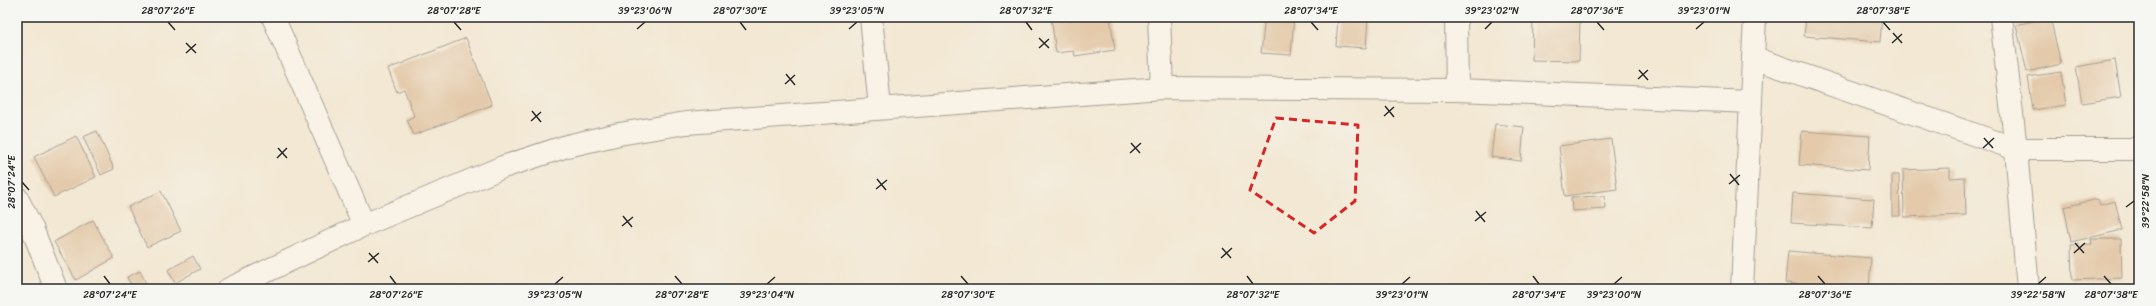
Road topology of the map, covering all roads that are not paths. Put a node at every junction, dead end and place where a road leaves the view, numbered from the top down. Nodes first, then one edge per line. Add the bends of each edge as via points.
1 (273, 17) edge
2 (871, 17) edge
3 (1159, 17) edge
4 (1456, 17) edge
5 (1755, 17) edge
6 (2001, 17) edge
7 (1754, 58) junction
8 (1162, 88) junction
9 (1457, 90) junction
10 (1751, 102) junction
11 (880, 108) junction
12 (2016, 149) junction
13 (2139, 149) edge
14 (17, 198) edge
15 (364, 224) junction
16 (56, 289) edge
17 (229, 289) edge
18 (1742, 289) edge
19 (2028, 289) edge

1 - 15 street
2 - 11 street
3 - 8 street
4 - 9 street
5 - 7 street
6 - 12 street
7 - 10 street
7 - 12 street
8 - 9 street
8 - 11 street
9 - 10 street
10 - 18 street
11 - 15 street via 686,123 619,134 567,146 503,167
12 - 13 street
12 - 19 street
14 - 16 street
15 - 17 street

